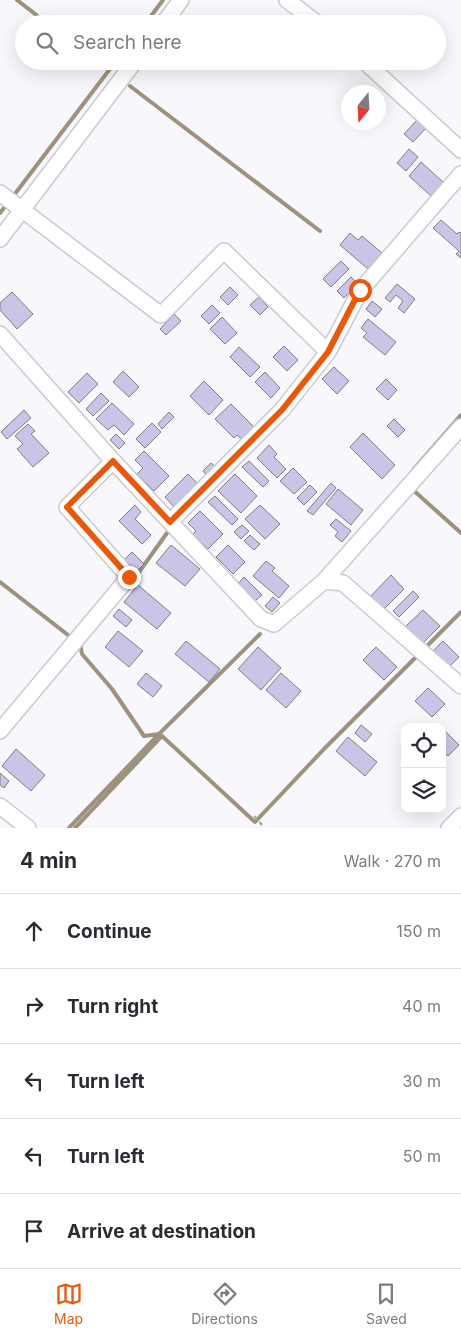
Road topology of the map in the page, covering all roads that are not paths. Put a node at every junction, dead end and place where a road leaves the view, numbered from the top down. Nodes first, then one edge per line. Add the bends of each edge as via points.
1 (181, 0) edge
2 (287, 0) edge
3 (170, 15) edge
4 (306, 15) edge
5 (128, 70) edge
6 (374, 70) edge
7 (461, 150) edge
8 (461, 174) edge
9 (2, 195) edge
10 (20, 208) junction
11 (0, 239) edge
12 (0, 334) edge
13 (328, 352) junction
14 (461, 427) edge
15 (113, 461) junction
16 (170, 522) junction
17 (324, 581) junction
18 (461, 686) edge
19 (0, 731) edge
20 (0, 806) edge
21 (461, 816) edge
22 (28, 828) edge
23 (449, 828) edge

1 - 3 street
2 - 4 street
5 - 10 street
6 - 7 street
8 - 13 street via 360,290
9 - 10 street
10 - 11 street
10 - 13 street via 162,314 224,251
12 - 15 street
13 - 16 street via 282,410
14 - 17 street
15 - 16 street
15 - 19 street via 67,507 129,577
16 - 17 street via 261,619 274,624
17 - 18 street via 343,583
20 - 22 street
21 - 23 street

